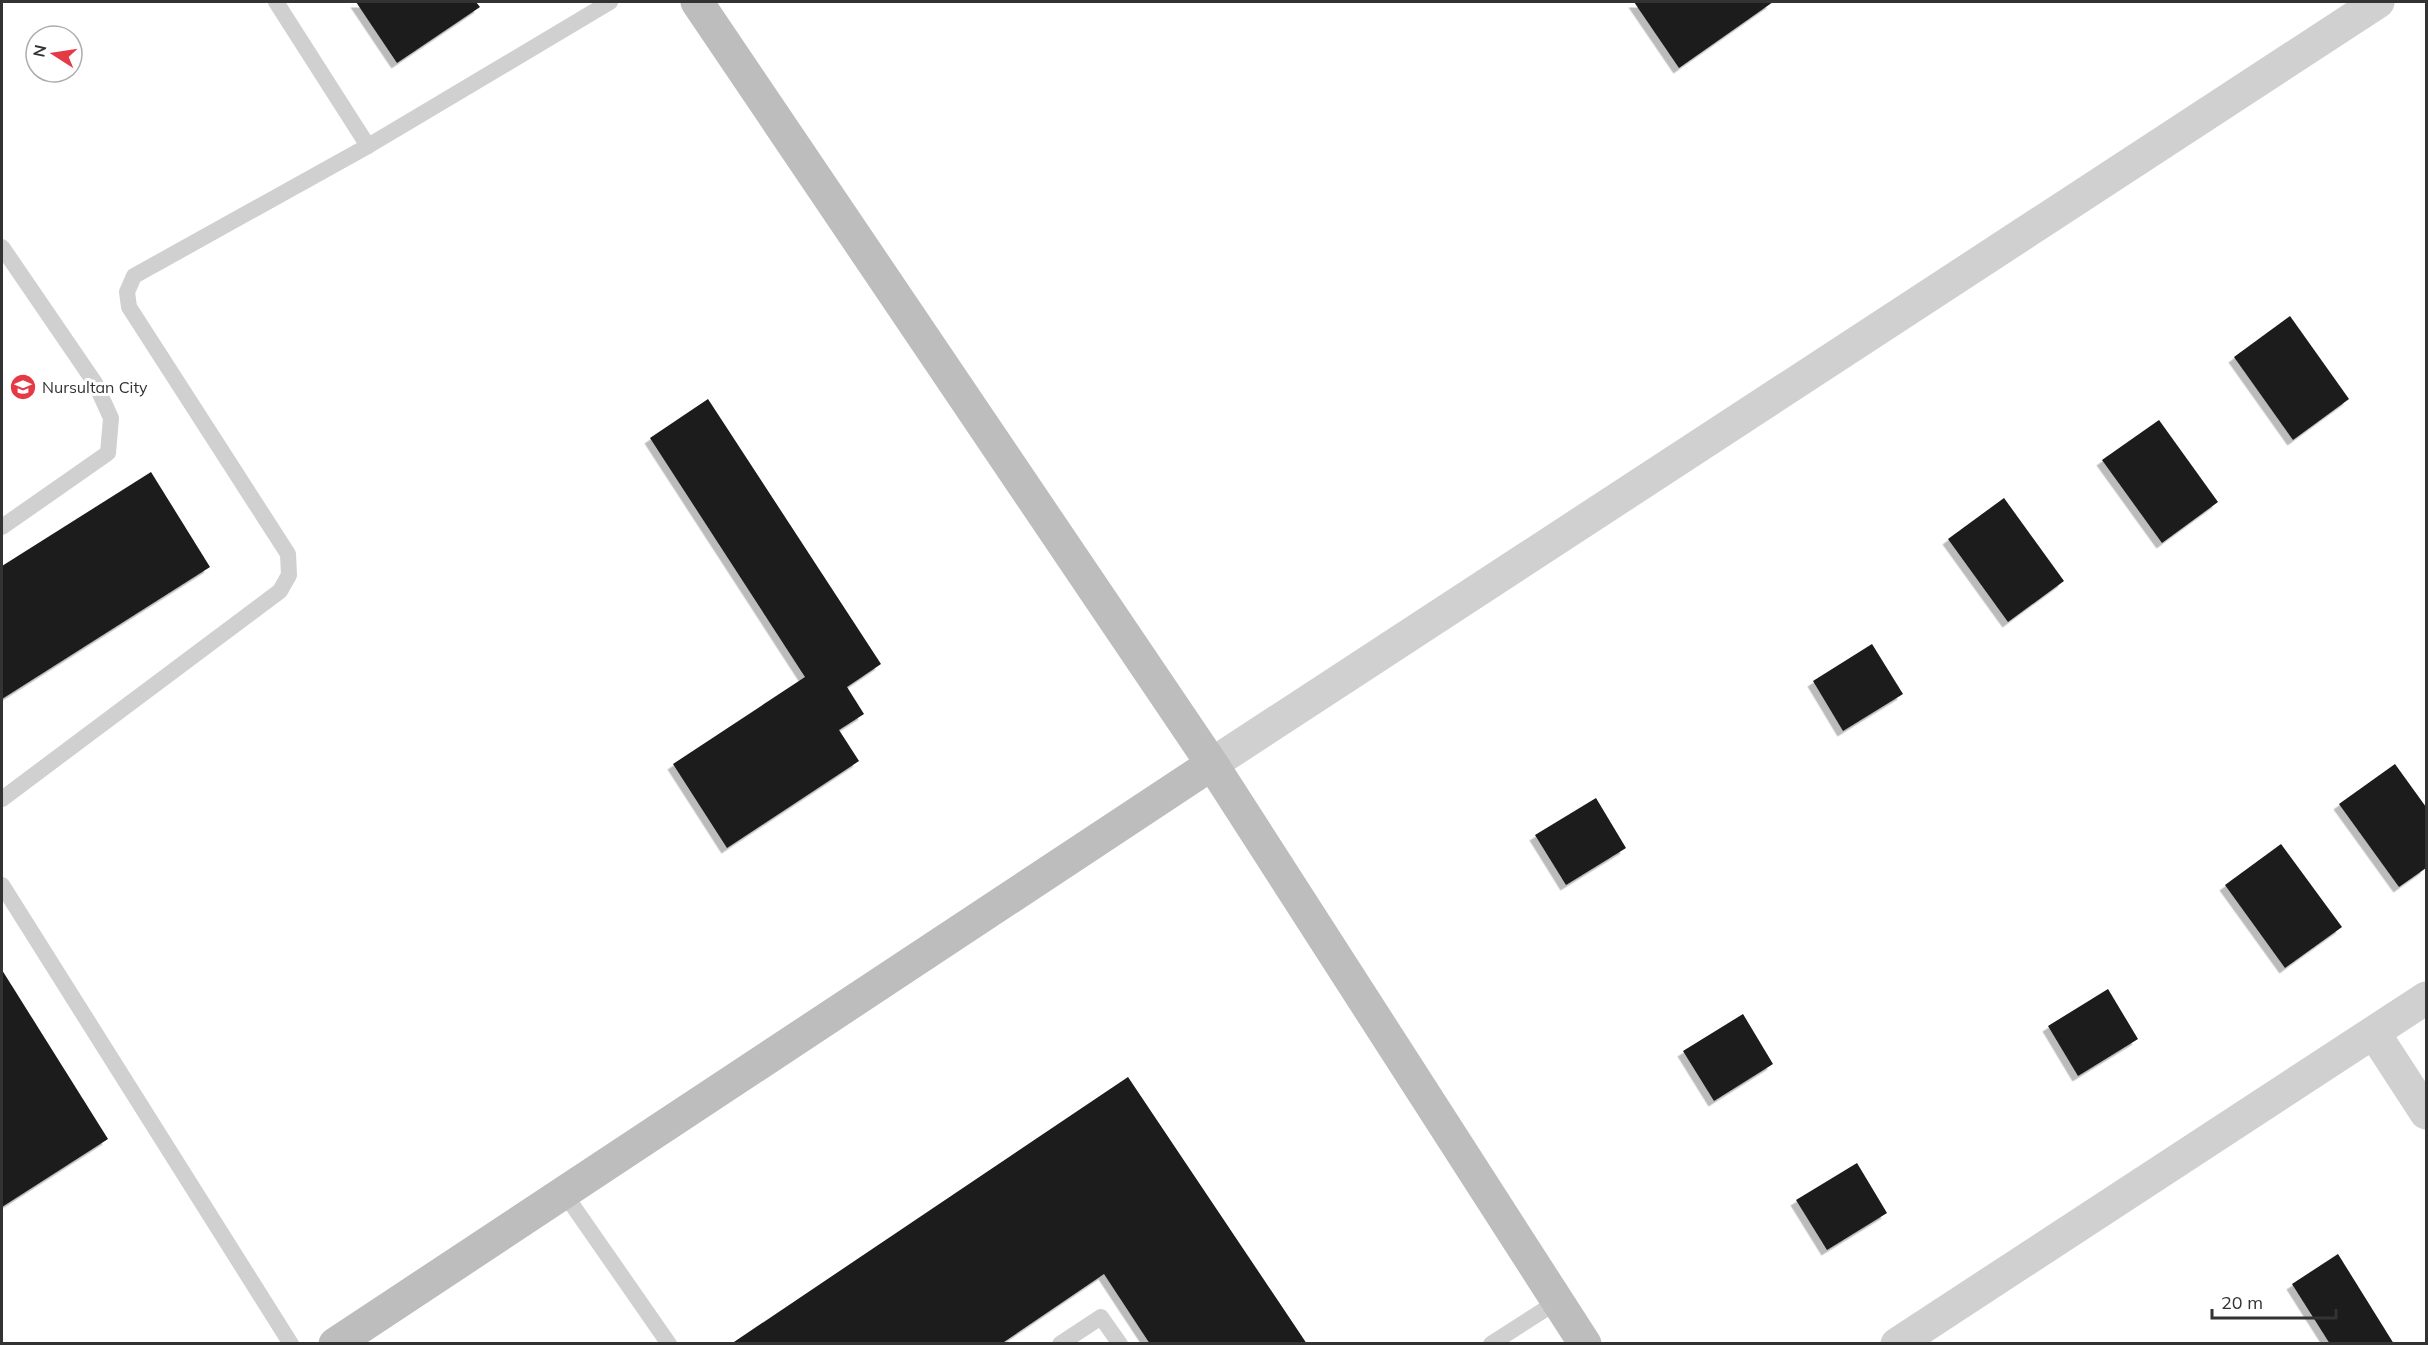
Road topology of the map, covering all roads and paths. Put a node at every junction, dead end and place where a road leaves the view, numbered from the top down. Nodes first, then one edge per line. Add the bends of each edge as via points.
1 (276, 2) edge
2 (610, 2) edge
3 (697, 2) edge
4 (2378, 2) edge
5 (368, 146) junction
6 (2, 247) edge
7 (2, 527) edge
8 (1212, 764) junction
9 (2, 799) edge
10 (2, 885) edge
11 (2427, 998) edge
12 (2374, 1033) junction
13 (2427, 1113) edge
14 (564, 1193) junction
15 (1558, 1301) junction
16 (291, 1344) edge
17 (335, 1344) edge
18 (669, 1344) edge
19 (1060, 1344) edge
20 (1119, 1344) edge
21 (1491, 1344) edge
22 (1585, 1344) edge
23 (1897, 1344) edge

1 - 5 lane
2 - 5 lane
3 - 8 street
4 - 8 street
5 - 9 lane via 134,276 127,292 129,307 288,554 289,575 285,583 280,591
6 - 7 lane via 95,383 111,418 108,453
8 - 14 street
8 - 15 street
10 - 16 lane
11 - 12 street
12 - 13 street
12 - 23 street
14 - 17 street
14 - 18 lane
15 - 21 lane
15 - 22 street
19 - 20 lane via 1101,1317

